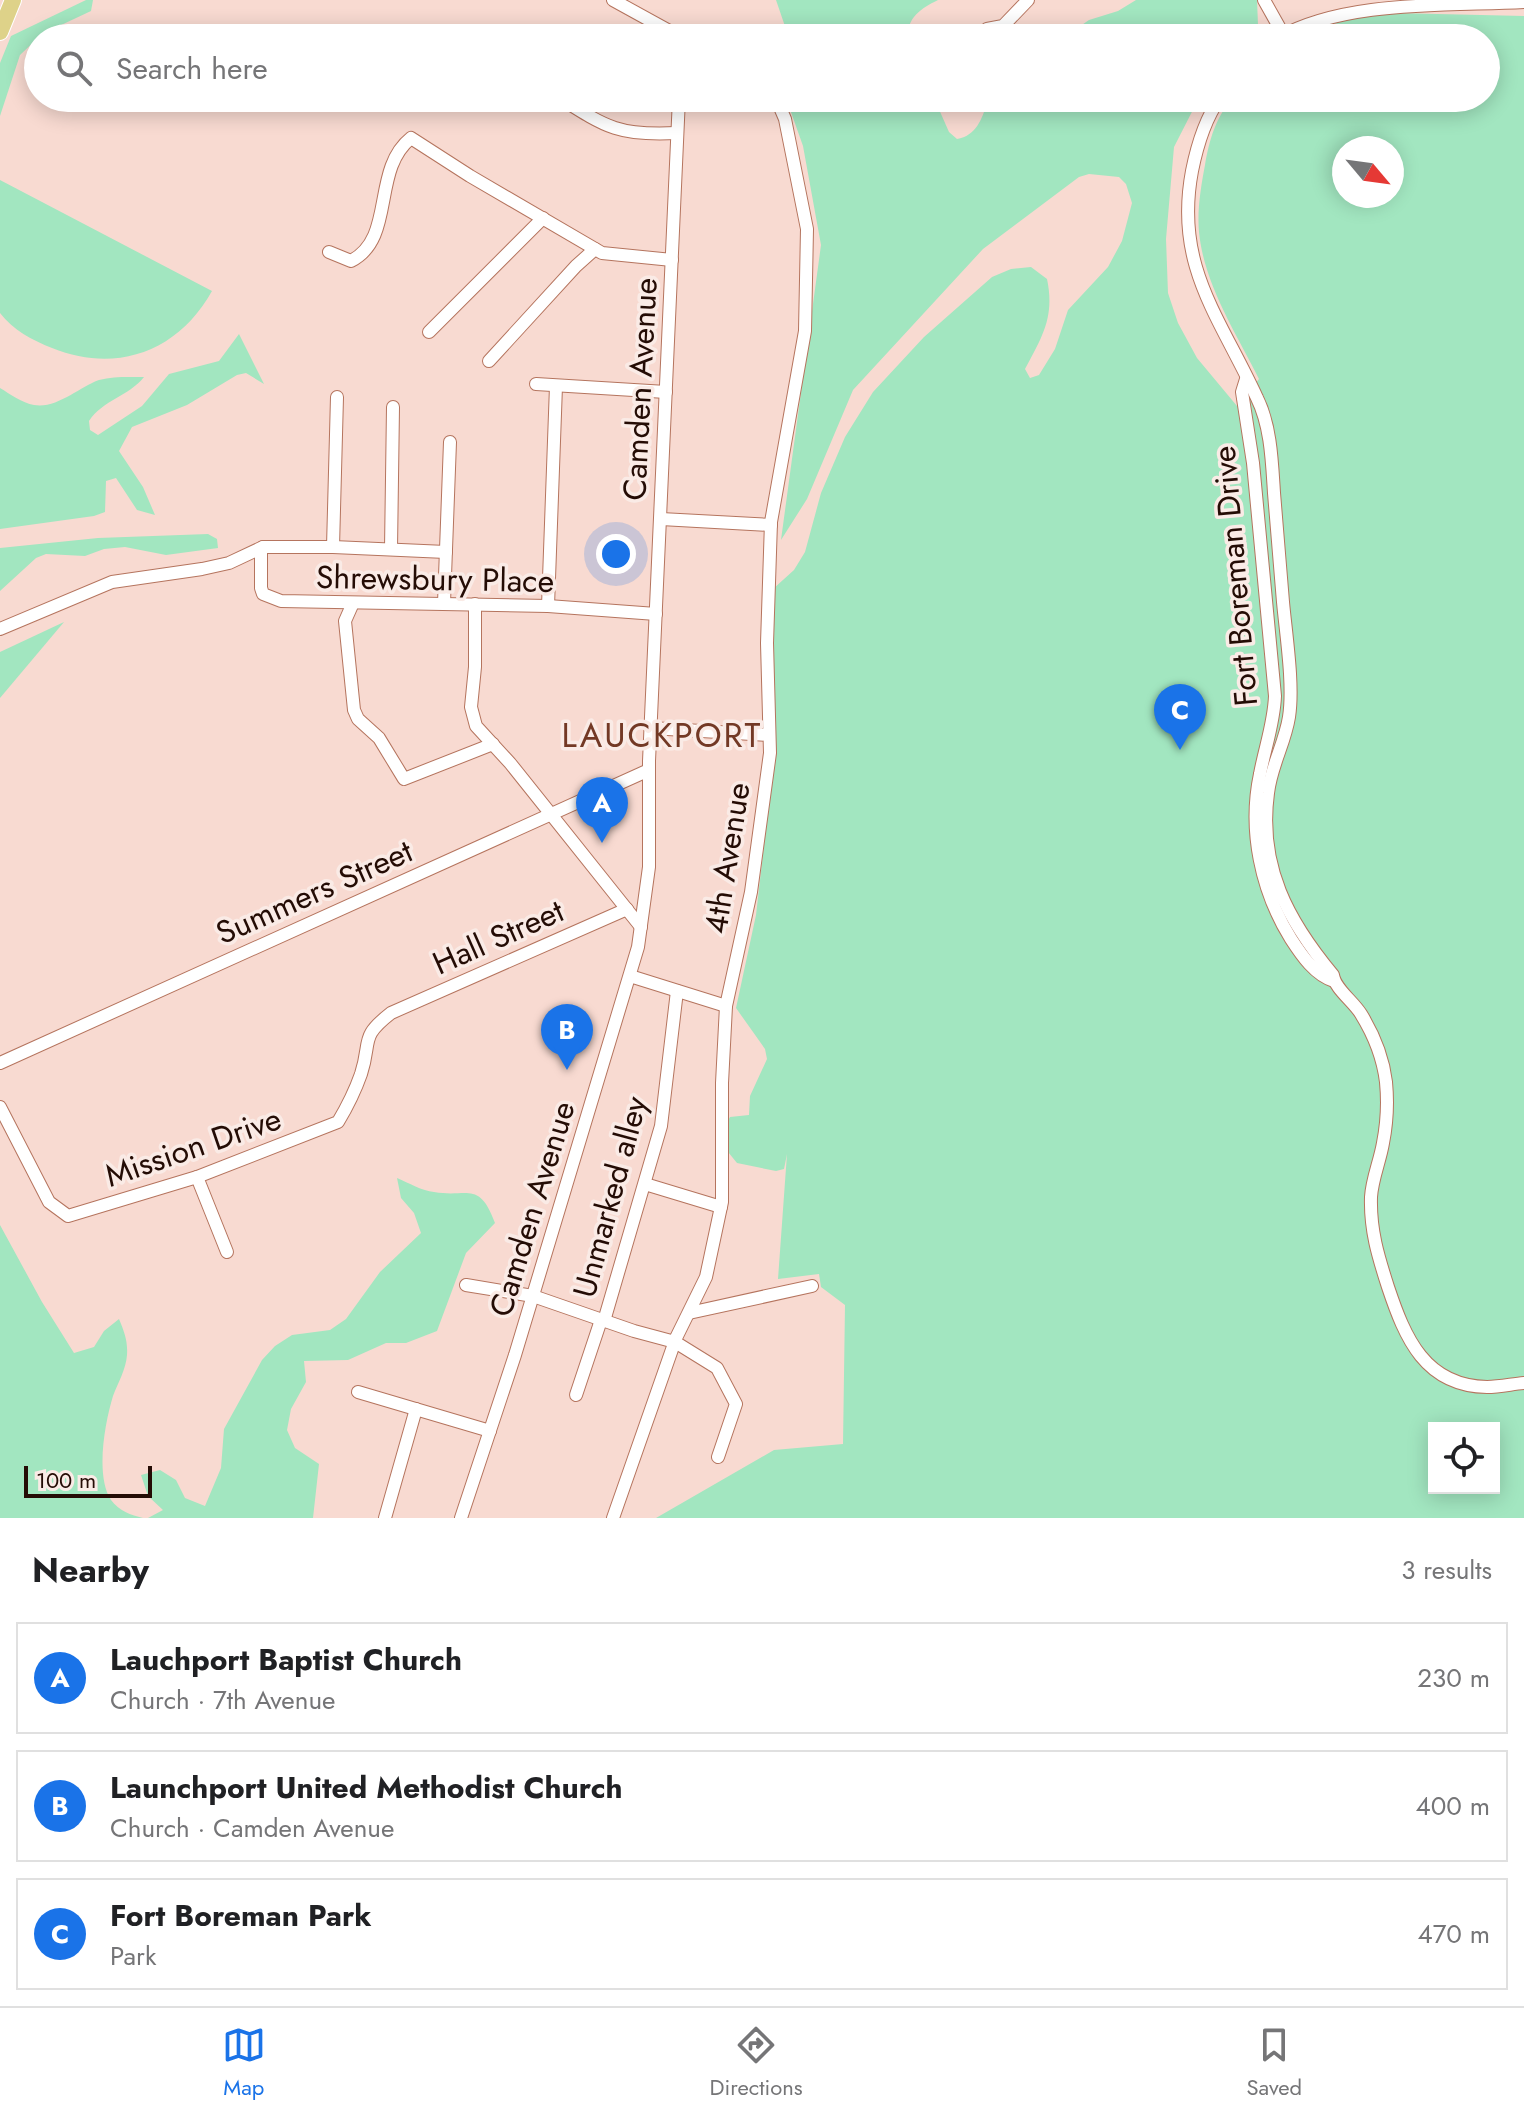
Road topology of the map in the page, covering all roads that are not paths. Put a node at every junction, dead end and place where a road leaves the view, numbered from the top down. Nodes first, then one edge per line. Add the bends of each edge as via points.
1 (13, 0) edge
2 (613, 0) edge
3 (1028, 0) edge
4 (1264, 0) edge
5 (1502, 1) edge
6 (1524, 2) edge
7 (656, 24) edge
8 (1005, 24) edge
9 (1275, 24) edge
10 (1303, 24) edge
11 (0, 32) edge
12 (582, 112) edge
13 (678, 112) edge
14 (782, 112) edge
15 (1213, 112) edge
16 (677, 133) junction
17 (543, 218) junction
18 (595, 249) junction
19 (329, 252) dead end
20 (672, 260) junction
21 (429, 332) dead end
22 (489, 361) dead end
23 (1246, 379) junction
24 (536, 384) dead end
25 (556, 386) junction
26 (666, 392) junction
27 (337, 397) dead end
28 (393, 407) dead end
29 (450, 442) dead end
30 (661, 519) junction
31 (771, 525) junction
32 (263, 547) junction
33 (333, 547) junction
34 (391, 549) junction
35 (446, 552) junction
36 (353, 603) junction
37 (444, 603) junction
38 (475, 604) junction
39 (548, 606) junction
40 (656, 614) junction
41 (1285, 628) junction
42 (0, 629) edge
43 (1268, 630) junction
44 (651, 728) junction
45 (769, 735) junction
46 (493, 744) junction
47 (649, 770) junction
48 (551, 814) junction
49 (627, 909) junction
50 (641, 927) junction
51 (1297, 937) junction
52 (630, 976) junction
53 (677, 991) junction
54 (726, 1006) junction
55 (391, 1013) joint
56 (0, 1063) edge
57 (0, 1107) edge
58 (197, 1177) junction
59 (645, 1184) junction
60 (721, 1207) junction
61 (227, 1252) dead end
62 (466, 1285) dead end
63 (812, 1286) dead end
64 (533, 1296) junction
65 (689, 1313) junction
66 (602, 1320) junction
67 (675, 1342) junction
68 (1524, 1383) edge
69 (358, 1392) dead end
70 (576, 1395) dead end
71 (416, 1409) junction
72 (490, 1431) junction
73 (718, 1457) dead end
74 (385, 1518) edge
75 (461, 1518) edge
76 (613, 1518) edge

1 - 11 main road
2 - 7 street
3 - 8 street
4 - 9 street
5 - 6 street
5 - 10 street via 1353,5
12 - 16 street via 619,131
13 - 16 street, Camden Avenue
14 - 31 street, 4th Avenue via 807,229 805,331
15 - 23 street, Fort Boreman Drive via 1194,159 1186,208 1188,237 1196,272
16 - 20 street, Camden Avenue
17 - 18 street
17 - 19 street via 411,138 390,167 377,231 364,254 351,261
17 - 21 street
18 - 20 street
18 - 22 street
20 - 26 street, Camden Avenue
23 - 41 street, Fort Boreman Drive via 1267,432
23 - 43 street, Fort Boreman Drive via 1242,392
24 - 25 street
25 - 26 street
25 - 39 street
26 - 30 street, Camden Avenue
27 - 33 street
28 - 34 street
29 - 35 street
30 - 31 street
30 - 40 street, Camden Avenue
31 - 45 street, 4th Avenue
32 - 33 street
32 - 36 street, Shrewsbury Place via 261,588 267,597
32 - 42 street via 229,563 112,582
33 - 34 street
34 - 35 street
35 - 37 street
36 - 37 street, Shrewsbury Place
36 - 46 street via 345,621 354,710 404,779
37 - 38 street, Shrewsbury Place
38 - 39 street, Shrewsbury Place
38 - 46 street via 471,707 476,726
39 - 40 street, Shrewsbury Place
40 - 44 street, Camden Avenue
41 - 43 street
41 - 51 street, Fort Boreman Drive via 1290,716 1268,792 1267,839 1275,881
43 - 51 street, Fort Boreman Drive via 1275,708 1256,794 1257,840 1273,904
44 - 45 street
44 - 47 street, Camden Avenue
45 - 54 street, 4th Avenue via 751,892
46 - 48 street
47 - 48 street, Summers Street
47 - 50 street, Camden Avenue via 649,867
48 - 49 street
48 - 56 street, Summers Street
49 - 50 street
49 - 55 street, Hall Street
50 - 52 street, Camden Avenue
51 - 68 street, Fort Boreman Drive via 1316,971 1334,981 1378,1045 1387,1121 1371,1222 1412,1345 1428,1365 1459,1382 1489,1387
52 - 53 street
52 - 64 street, Camden Avenue
53 - 54 street
53 - 59 street, Unmarked alley via 661,1126
54 - 60 street, 4th Avenue
55 - 58 street, Mission Drive via 366,1040 362,1073 338,1122
57 - 58 street, Mission Drive via 49,1202 68,1216
58 - 61 street
59 - 60 street
59 - 66 street, Unmarked alley
60 - 65 street, 4th Avenue via 706,1277
62 - 64 street
63 - 65 street
64 - 66 street
64 - 72 street, Camden Avenue
65 - 67 street, 4th Avenue
66 - 67 street
66 - 70 street, Unmarked alley
67 - 73 street via 717,1368 736,1404
67 - 76 street, 4th Avenue
69 - 71 street
71 - 72 street
71 - 74 street
72 - 75 street, Camden Avenue

